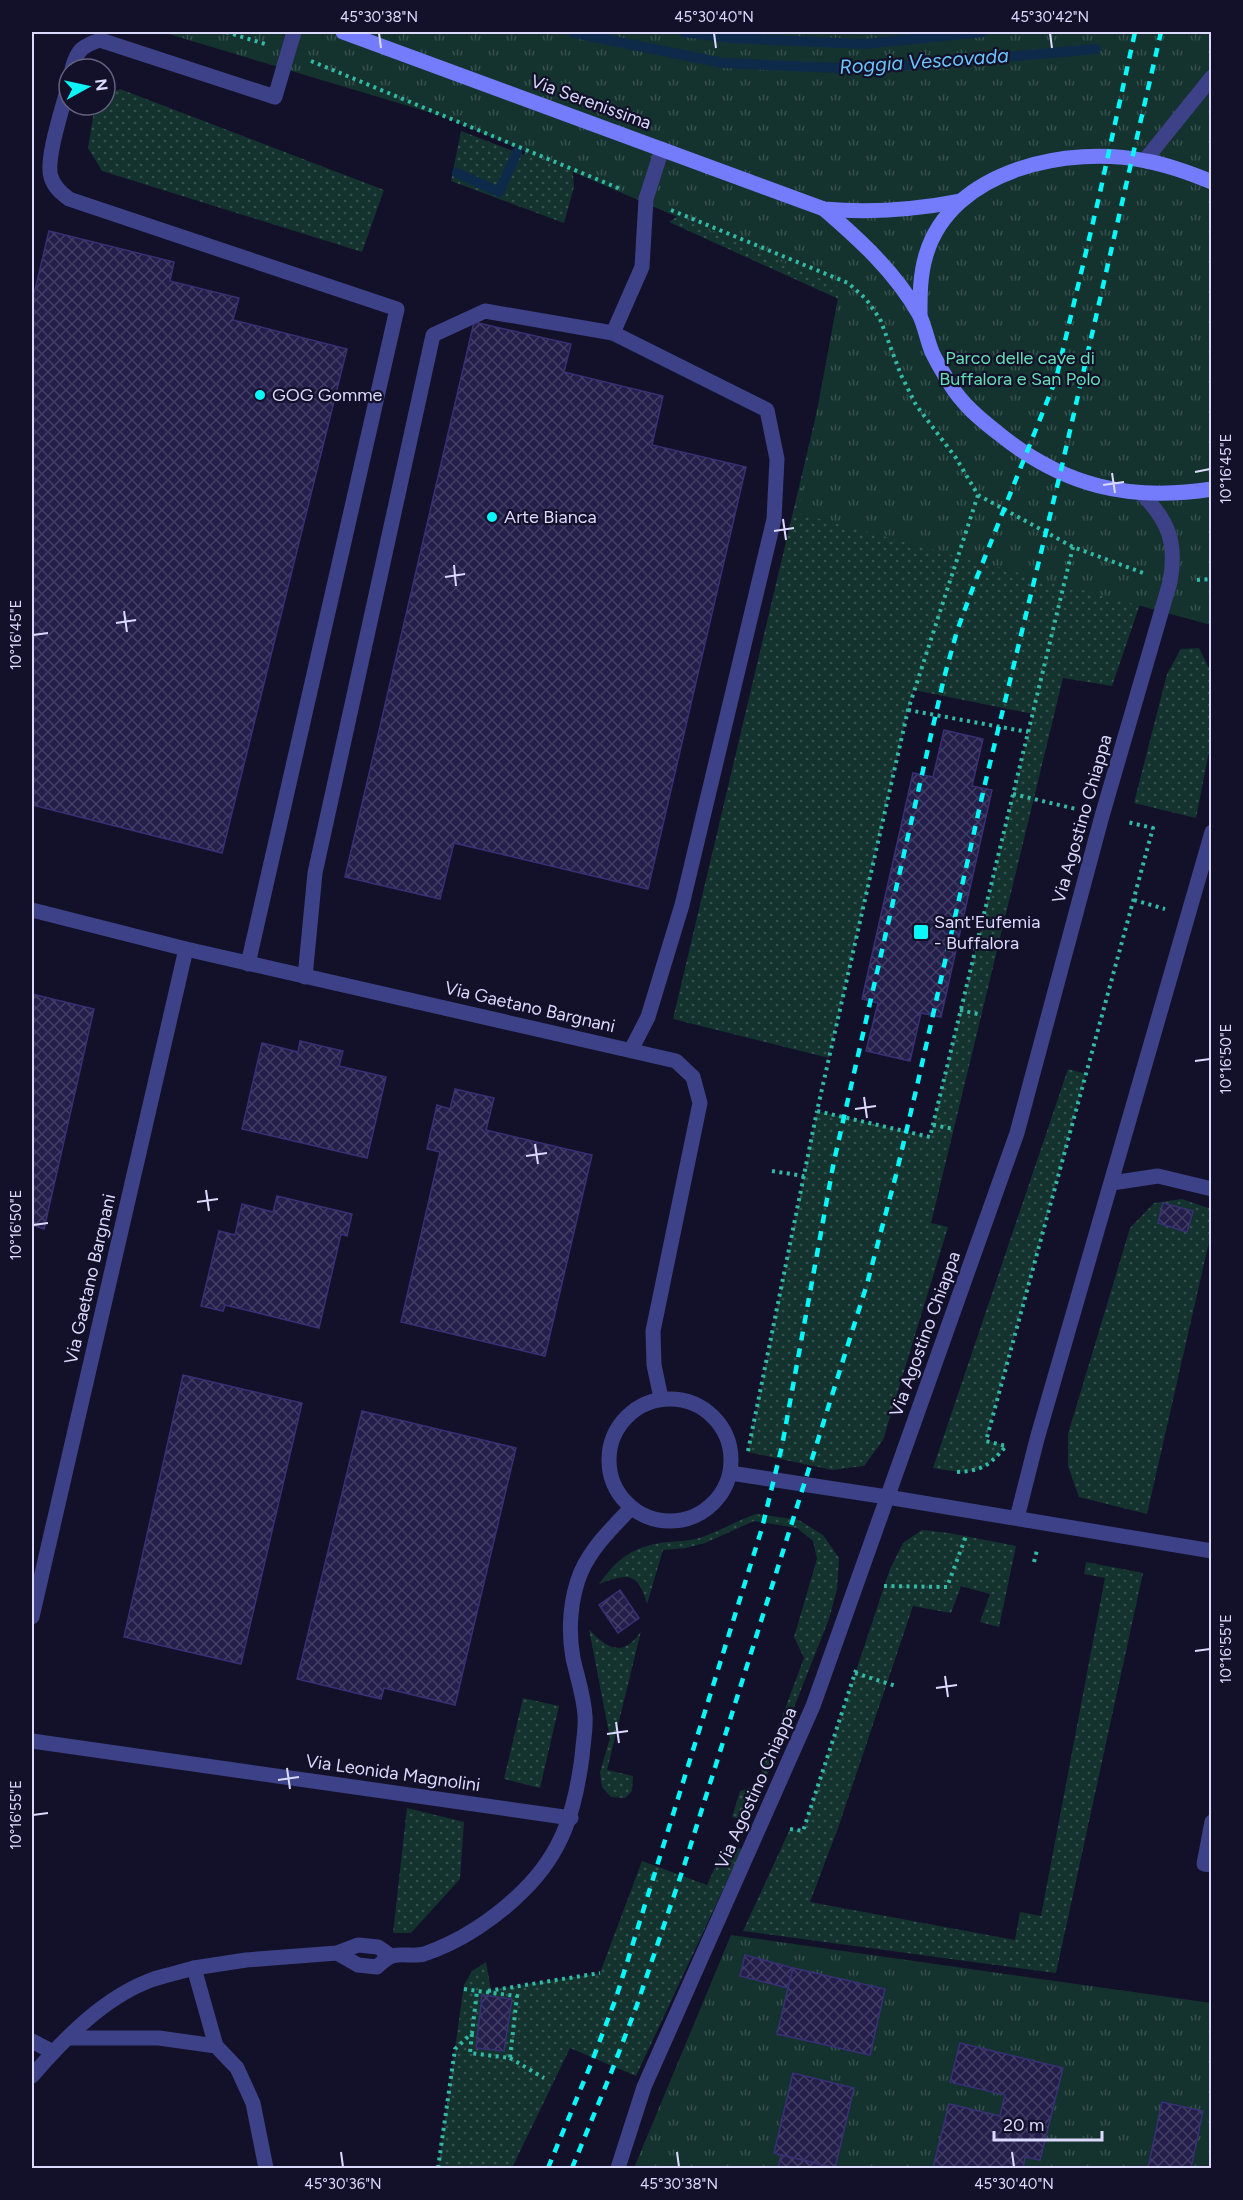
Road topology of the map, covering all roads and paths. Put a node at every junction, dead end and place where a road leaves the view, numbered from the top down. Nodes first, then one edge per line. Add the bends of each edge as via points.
1 (226, 32) edge
2 (294, 32) edge
3 (343, 32) edge
4 (288, 52) junction
5 (75, 57) edge
6 (1212, 76) edge
7 (61, 117) edge
8 (662, 149) junction
9 (1145, 160) junction
10 (1212, 182) edge
11 (646, 199) junction
12 (960, 201) junction
13 (824, 209) junction
14 (920, 316) junction
15 (613, 333) junction
16 (1212, 489) edge
17 (1142, 494) junction
18 (978, 495) junction
19 (1073, 548) junction
20 (1150, 575) dead end
21 (908, 710) junction
22 (1028, 732) junction
23 (1013, 794) junction
24 (1102, 816) junction
25 (1212, 832) edge
26 (32, 910) edge
27 (982, 921) junction
28 (1004, 925) dead end
29 (186, 949) junction
30 (248, 964) junction
31 (305, 976) junction
32 (960, 1010) junction
33 (982, 1015) dead end
34 (631, 1050) junction
35 (817, 1111) junction
36 (933, 1125) junction
37 (954, 1129) dead end
38 (772, 1171) dead end
39 (804, 1176) junction
40 (1112, 1183) junction
41 (1212, 1190) edge
42 (661, 1398) junction
43 (759, 1454) dead end
44 (957, 1472) dead end
45 (730, 1473) junction
46 (887, 1497) junction
47 (631, 1508) junction
48 (1017, 1518) junction
49 (965, 1536) dead end
50 (1212, 1551) edge
51 (881, 1596) dead end
52 (32, 1617) edge
53 (859, 1662) dead end
54 (855, 1673) junction
55 (896, 1686) dead end
56 (32, 1741) edge
57 (571, 1818) junction
58 (1212, 1822) edge
59 (790, 1829) dead end
60 (1212, 1865) edge
61 (194, 1968) junction
62 (600, 1973) dead end
63 (464, 1989) dead end
64 (477, 1991) junction
65 (472, 2033) junction
66 (68, 2038) junction
67 (32, 2041) edge
68 (216, 2046) junction
69 (53, 2052) junction
70 (510, 2058) junction
71 (32, 2076) edge
72 (544, 2078) dead end
73 (266, 2169) edge
74 (438, 2169) edge
75 (618, 2169) edge

1 - 4 path
2 - 4 street
3 - 8 main road, Via Serenissima
4 - 5 street via 275,97 100,40 85,45
4 - 11 path
6 - 9 street
7 - 30 street via 50,160 51,176 57,189 69,199 397,309
8 - 11 street
8 - 13 main road, Via Serenissima
9 - 10 main road, Via Serenissima
9 - 12 main road, Via Serenissima via 1103,156 1061,159 1020,168 988,181
11 - 15 street via 642,267
11 - 18 path via 848,283 866,299 880,319 916,405
12 - 13 main road, Via Serenissima via 892,212
12 - 14 main road, Via Serenissima via 939,226 926,254
13 - 14 main road, Via Serenissima via 878,258
14 - 17 main road, Via Serenissima via 933,353 951,386 976,416 1036,461 1070,477
15 - 31 street via 485,311 434,334 315,873
15 - 34 street via 767,410 777,459 774,519 682,905 648,1017
16 - 17 main road, Via Serenissima
17 - 24 street, Via Agostino Chiappa via 1166,525 1174,563
18 - 19 path
18 - 21 path
19 - 20 path
19 - 22 path
21 - 22 path
21 - 35 path
22 - 23 path
23 - 24 path
23 - 27 path
24 - 44 path via 1154,828 986,1441 1006,1446 993,1463 974,1471
24 - 46 street, Via Agostino Chiappa via 1017,1133
25 - 40 street
26 - 29 street, Via Gaetano Bargnani
27 - 28 path
27 - 32 path
29 - 30 street, Via Gaetano Bargnani
29 - 52 street, Via Gaetano Bargnani
30 - 31 street, Via Gaetano Bargnani
31 - 34 street, Via Gaetano Bargnani
32 - 33 path
32 - 36 path
34 - 42 street, Via Gaetano Bargnani via 676,1061 693,1077 700,1103 653,1331 654,1365
35 - 36 path via 930,1137
35 - 39 path
36 - 37 path
38 - 39 path
39 - 43 path via 748,1452
40 - 41 street via 1158,1176
40 - 48 street
42 - 45 street via 699,1405 715,1418 732,1453
42 - 47 street via 642,1404 614,1432 609,1473 617,1492
45 - 46 street
45 - 47 street via 723,1492 708,1508 690,1518 670,1522 649,1518
46 - 48 street
46 - 75 street, Via Agostino Chiappa via 813,1706 644,2088
47 - 57 street via 591,1553 573,1601 570,1632 585,1716
48 - 50 street
49 - 51 path via 946,1587 885,1585
53 - 54 path
54 - 55 path
54 - 59 path via 803,1831
56 - 57 street, Via Leonida Magnolini
57 - 61 street via 550,1859 524,1891 453,1943 421,1955 391,1956 378,1947 358,1945 337,1953 246,1959
58 - 60 street via 1204,1864
61 - 66 street via 124,1993
61 - 68 street
62 - 64 path
63 - 64 path
64 - 65 path
64 - 70 path via 517,1996
65 - 70 path via 470,2053
65 - 74 path via 455,2049
66 - 68 street via 159,2038
66 - 69 street
67 - 69 street
68 - 73 street via 237,2068 253,2103
69 - 71 street
70 - 72 path

